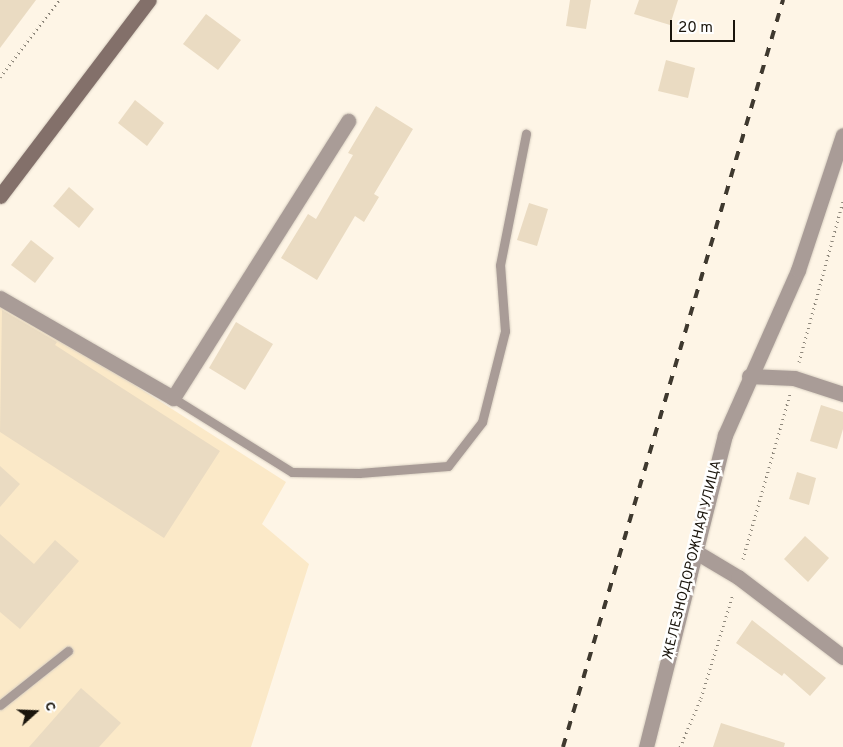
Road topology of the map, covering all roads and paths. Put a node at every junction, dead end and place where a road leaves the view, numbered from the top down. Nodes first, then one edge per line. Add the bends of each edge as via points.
1 (59, 0) edge
2 (149, 0) edge
3 (0, 77) edge
4 (348, 120) dead end
5 (526, 134) dead end
6 (843, 135) edge
7 (0, 196) edge
8 (843, 201) edge
9 (0, 298) edge
10 (749, 376) junction
11 (794, 378) junction
12 (843, 394) edge
13 (172, 398) junction
14 (696, 552) junction
15 (738, 577) junction
16 (68, 651) dead end
17 (843, 657) edge
18 (0, 705) edge
19 (646, 747) edge
20 (680, 747) edge

1 - 3 path
2 - 7 street
4 - 13 street
5 - 13 lane via 500,265 505,332 482,422 448,466 359,473 292,472
6 - 10 street, ЖЕЛЕЗНОДОРОЖНАЯ УЛИЦА via 798,270
8 - 11 path
9 - 13 street
10 - 11 street
10 - 14 street, ЖЕЛЕЗНОДОРОЖНАЯ УЛИЦА via 725,435
11 - 12 street
11 - 15 path
14 - 15 street
14 - 19 street, ЖЕЛЕЗНОДОРОЖНАЯ УЛИЦА
15 - 17 street
15 - 20 path via 701,698
16 - 18 lane

